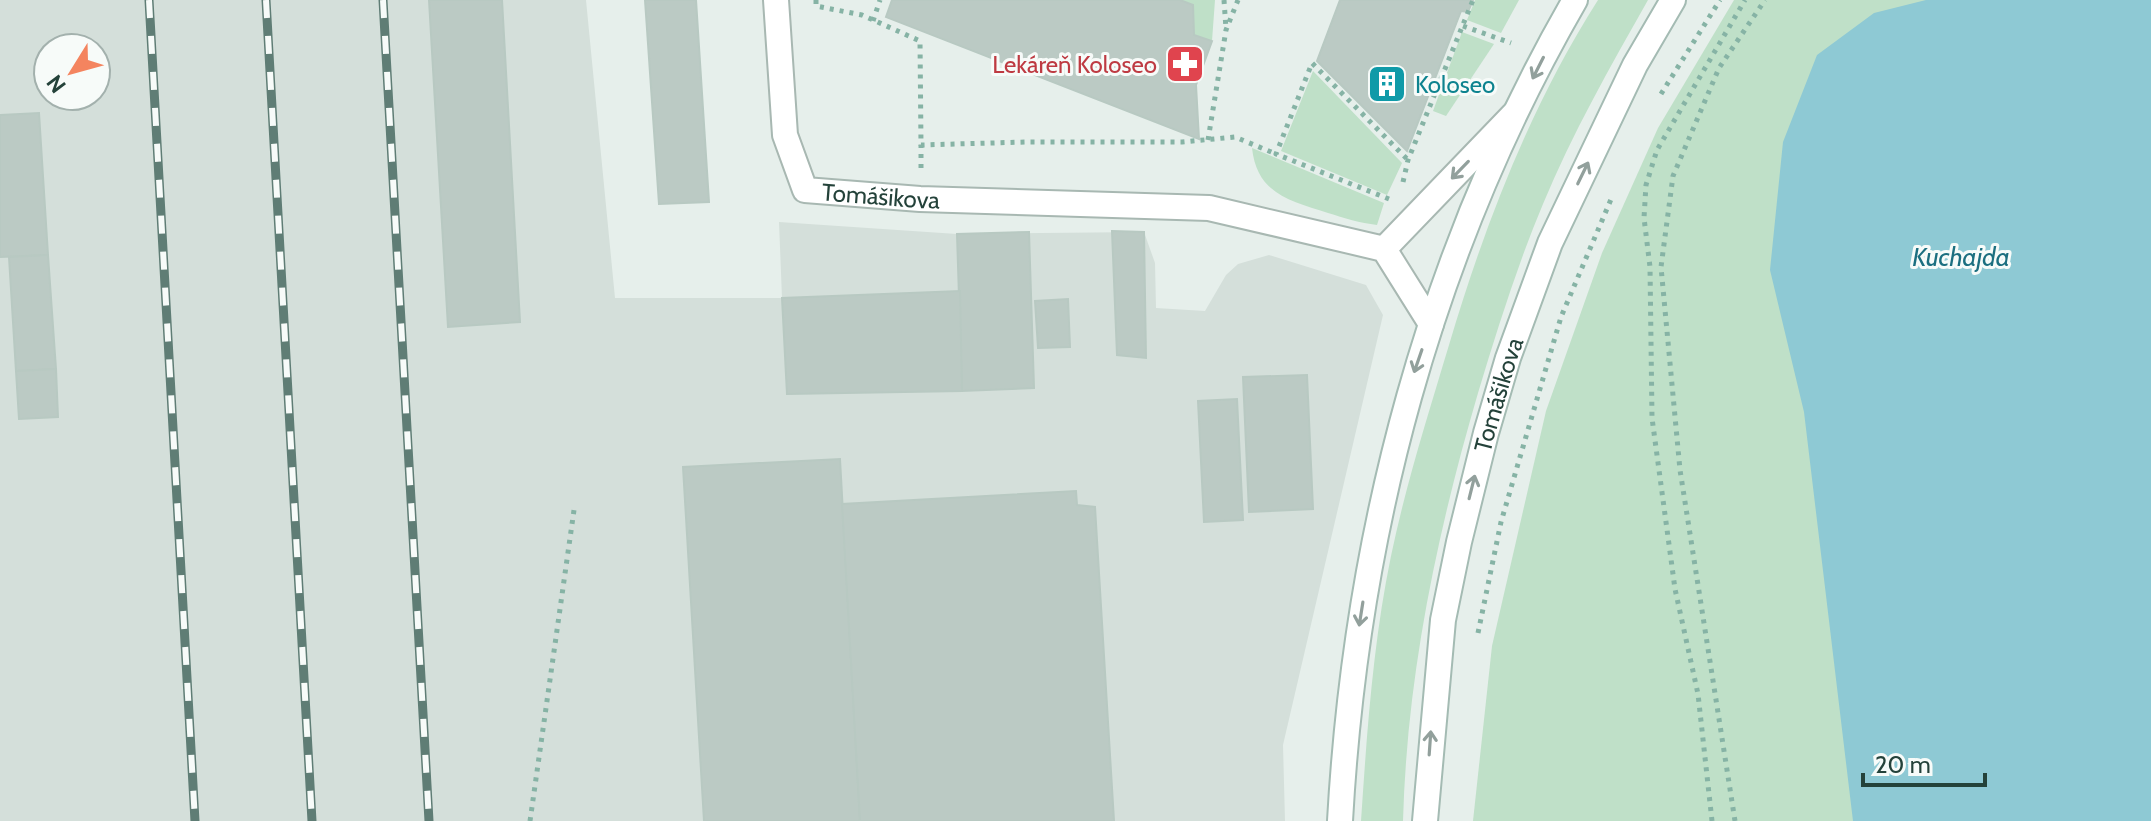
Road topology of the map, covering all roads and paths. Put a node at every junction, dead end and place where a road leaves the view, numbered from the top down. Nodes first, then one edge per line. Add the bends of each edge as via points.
1 (776, 0) edge
2 (816, 0) edge
3 (880, 0) edge
4 (1224, 0) edge
5 (1238, 0) edge
6 (1473, 0) edge
7 (1575, 0) edge
8 (1673, 0) edge
9 (1720, 0) edge
10 (1745, 0) edge
11 (1765, 0) edge
12 (873, 21) junction
13 (1463, 26) junction
14 (1226, 30) junction
15 (1511, 43) dead end
16 (1653, 106) dead end
17 (1515, 114) junction
18 (1208, 140) junction
19 (1276, 154) junction
20 (1408, 160) junction
21 (1402, 189) dead end
22 (1615, 190) dead end
23 (1399, 203) dead end
24 (1384, 249) junction
25 (1431, 324) junction
26 (574, 510) dead end
27 (1478, 635) dead end
28 (530, 821) edge
29 (1340, 821) edge
30 (1425, 821) edge
31 (1712, 821) edge
32 (1735, 821) edge

1 - 24 main road, Tomášikova via 785,135 805,190 1209,208
2 - 12 path via 816,6
3 - 12 path
4 - 14 path
5 - 14 path
6 - 13 path
7 -> 17 main road
30 -> 8 main road, Tomášikova via 1443,620 1508,358 1550,243 1635,65
9 - 16 path
10 - 31 path via 1657,150 1646,185 1644,218 1650,267 1652,418 1675,589 1698,694
11 - 32 path via 1719,68 1673,176 1661,267 1680,470
12 - 18 path via 920,41 921,145
13 - 15 path
13 - 20 path
14 - 18 path
17 -> 24 main road
17 - 25 main road via 1465,224
18 - 19 path via 1235,137
19 - 20 path via 1312,63
19 - 23 path
20 - 21 path
22 - 27 path via 1561,317 1501,522
24 - 25 main road
25 -> 29 main road via 1385,485 1365,590
26 - 28 path

